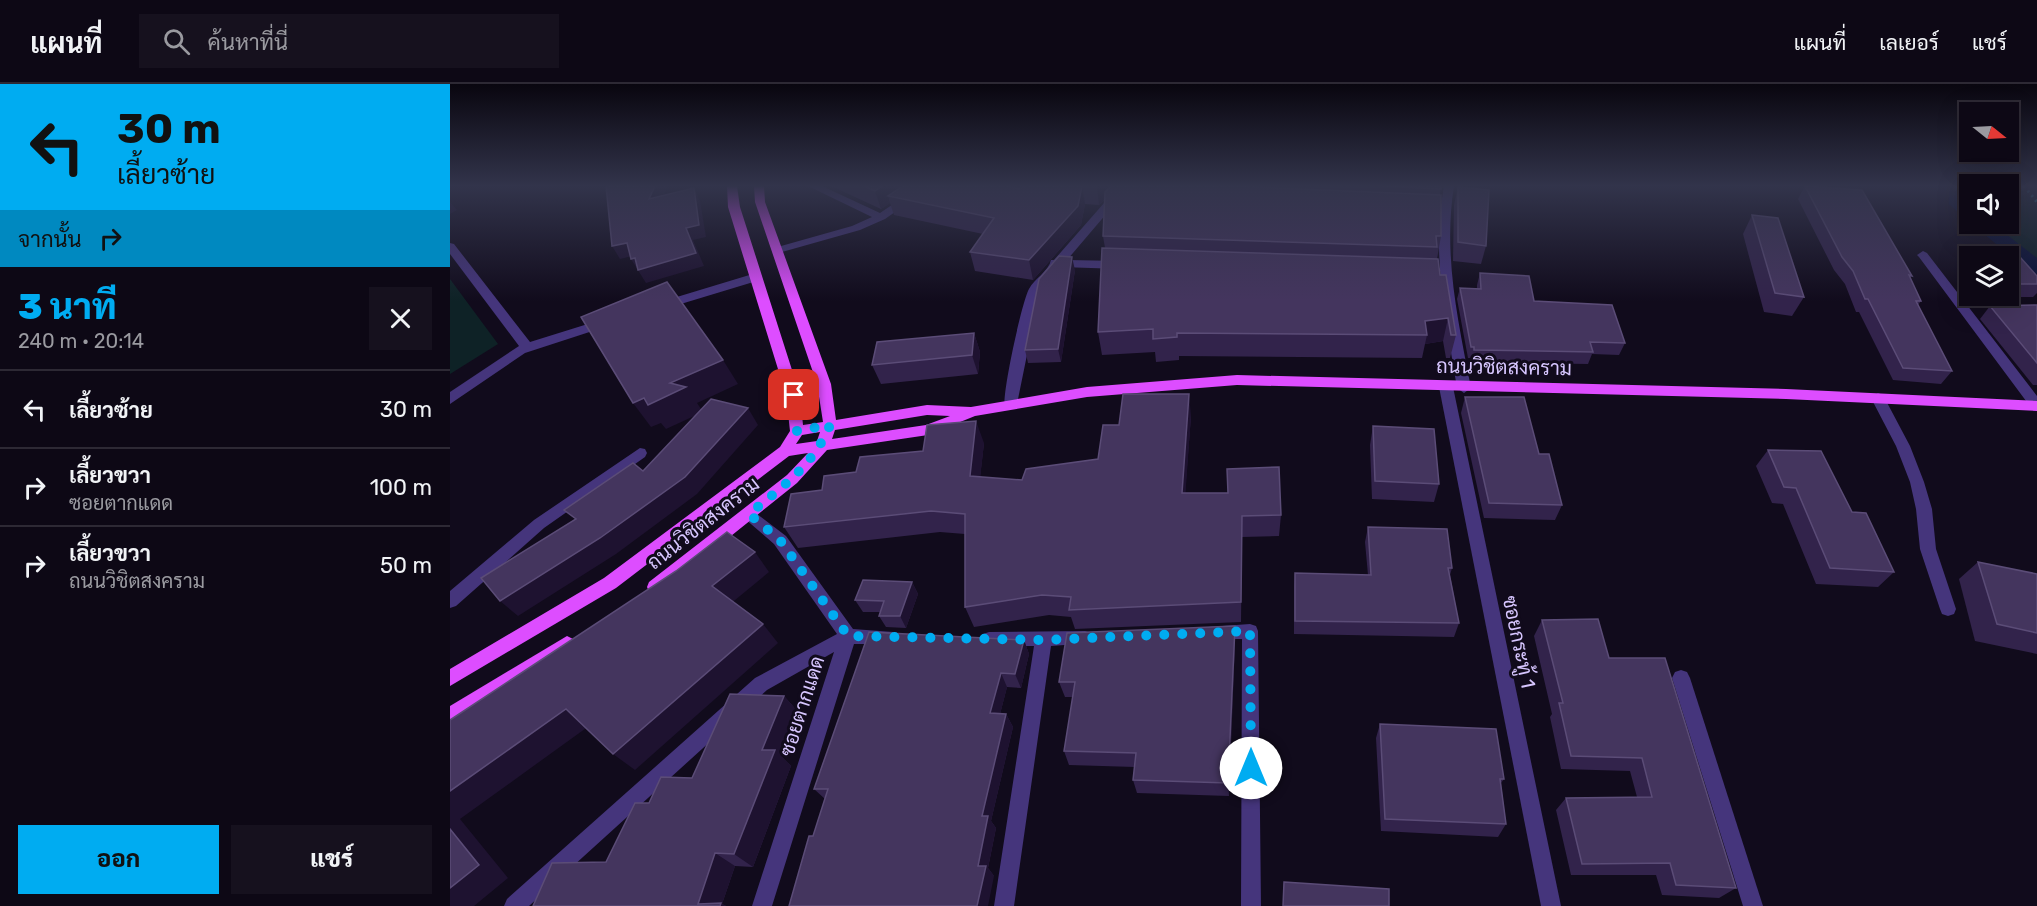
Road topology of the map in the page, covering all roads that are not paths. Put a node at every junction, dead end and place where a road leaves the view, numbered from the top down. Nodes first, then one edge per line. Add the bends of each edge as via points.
1 (739, 224) edge
2 (768, 224) edge
3 (864, 224) edge
4 (1092, 224) edge
5 (1437, 224) edge
6 (450, 246) edge
7 (778, 250) junction
8 (1923, 255) dead end
9 (1055, 263) junction
10 (1137, 266) edge
11 (756, 277) junction
12 (646, 310) edge
13 (624, 316) edge
14 (527, 347) junction
15 (1446, 387) junction
16 (1464, 387) junction
17 (1878, 398) junction
18 (450, 399) edge
19 (1010, 404) junction
20 (2037, 406) edge
21 (972, 412) junction
22 (830, 425) junction
23 (797, 431) junction
24 (821, 448) junction
25 (785, 451) junction
26 (640, 453) dead end
27 (749, 514) junction
28 (639, 599) edge
29 (450, 600) edge
30 (1948, 609) dead end
31 (1193, 633) edge
32 (579, 636) edge
33 (848, 636) junction
34 (905, 637) edge
35 (1101, 637) edge
36 (974, 639) edge
37 (1043, 640) junction
38 (450, 678) edge
39 (1681, 678) dead end
40 (450, 716) edge
41 (517, 904) edge
42 (762, 906) edge
43 (1004, 906) edge
44 (1251, 906) edge
45 (1551, 906) edge
46 (1753, 906) edge

1 - 11 main road
2 - 7 main road, ถนนวิชิตสงคราม
3 - 7 street
4 - 9 street
5 - 16 street via 1439,276
6 - 14 street
7 - 22 main road, ถนนวิชิตสงคราม via 824,384
8 - 20 street
9 - 10 street
9 - 19 street via 1034,290
11 - 12 street
11 - 23 main road via 794,395
13 - 14 street
14 - 18 street via 503,359
15 - 16 main road, ถนนวิชิตสงคราม
15 - 19 main road, ถนนวิชิตสงคราม via 1236,380 1088,392
15 - 45 street, ซอยกระทู้ 1
16 - 17 main road, ถนนวิชิตสงคราม
17 - 20 main road, ถนนวิชิตสงคราม
17 - 30 street via 1917,482 1928,549
19 - 21 main road, ถนนวิชิตสงคราม
21 - 22 main road, ถนนวิชิตสงคราม via 927,410
21 - 24 main road, ถนนวิชิตสงคราม via 928,430
22 - 23 main road, ถนนวิชิตสงคราม
22 - 24 main road, ถนนวิชิตสงคราม
23 - 25 main road, ถนนวิชิตสงคราม
24 - 25 main road, ถนนวิชิตสงคราม
24 - 27 main road, ถนนวิชิตสงคราม via 792,479
25 - 38 main road, ถนนวิชิตสงคราม via 610,583
26 - 29 street via 540,524
27 - 28 main road, ถนนวิชิตสงคราม
27 - 33 street via 780,540
31 - 44 street via 1250,631
32 - 40 main road
33 - 34 street
33 - 41 street via 761,684
33 - 42 street, ซอยตากแดด
35 - 37 street
36 - 37 street
37 - 43 street
39 - 46 street

